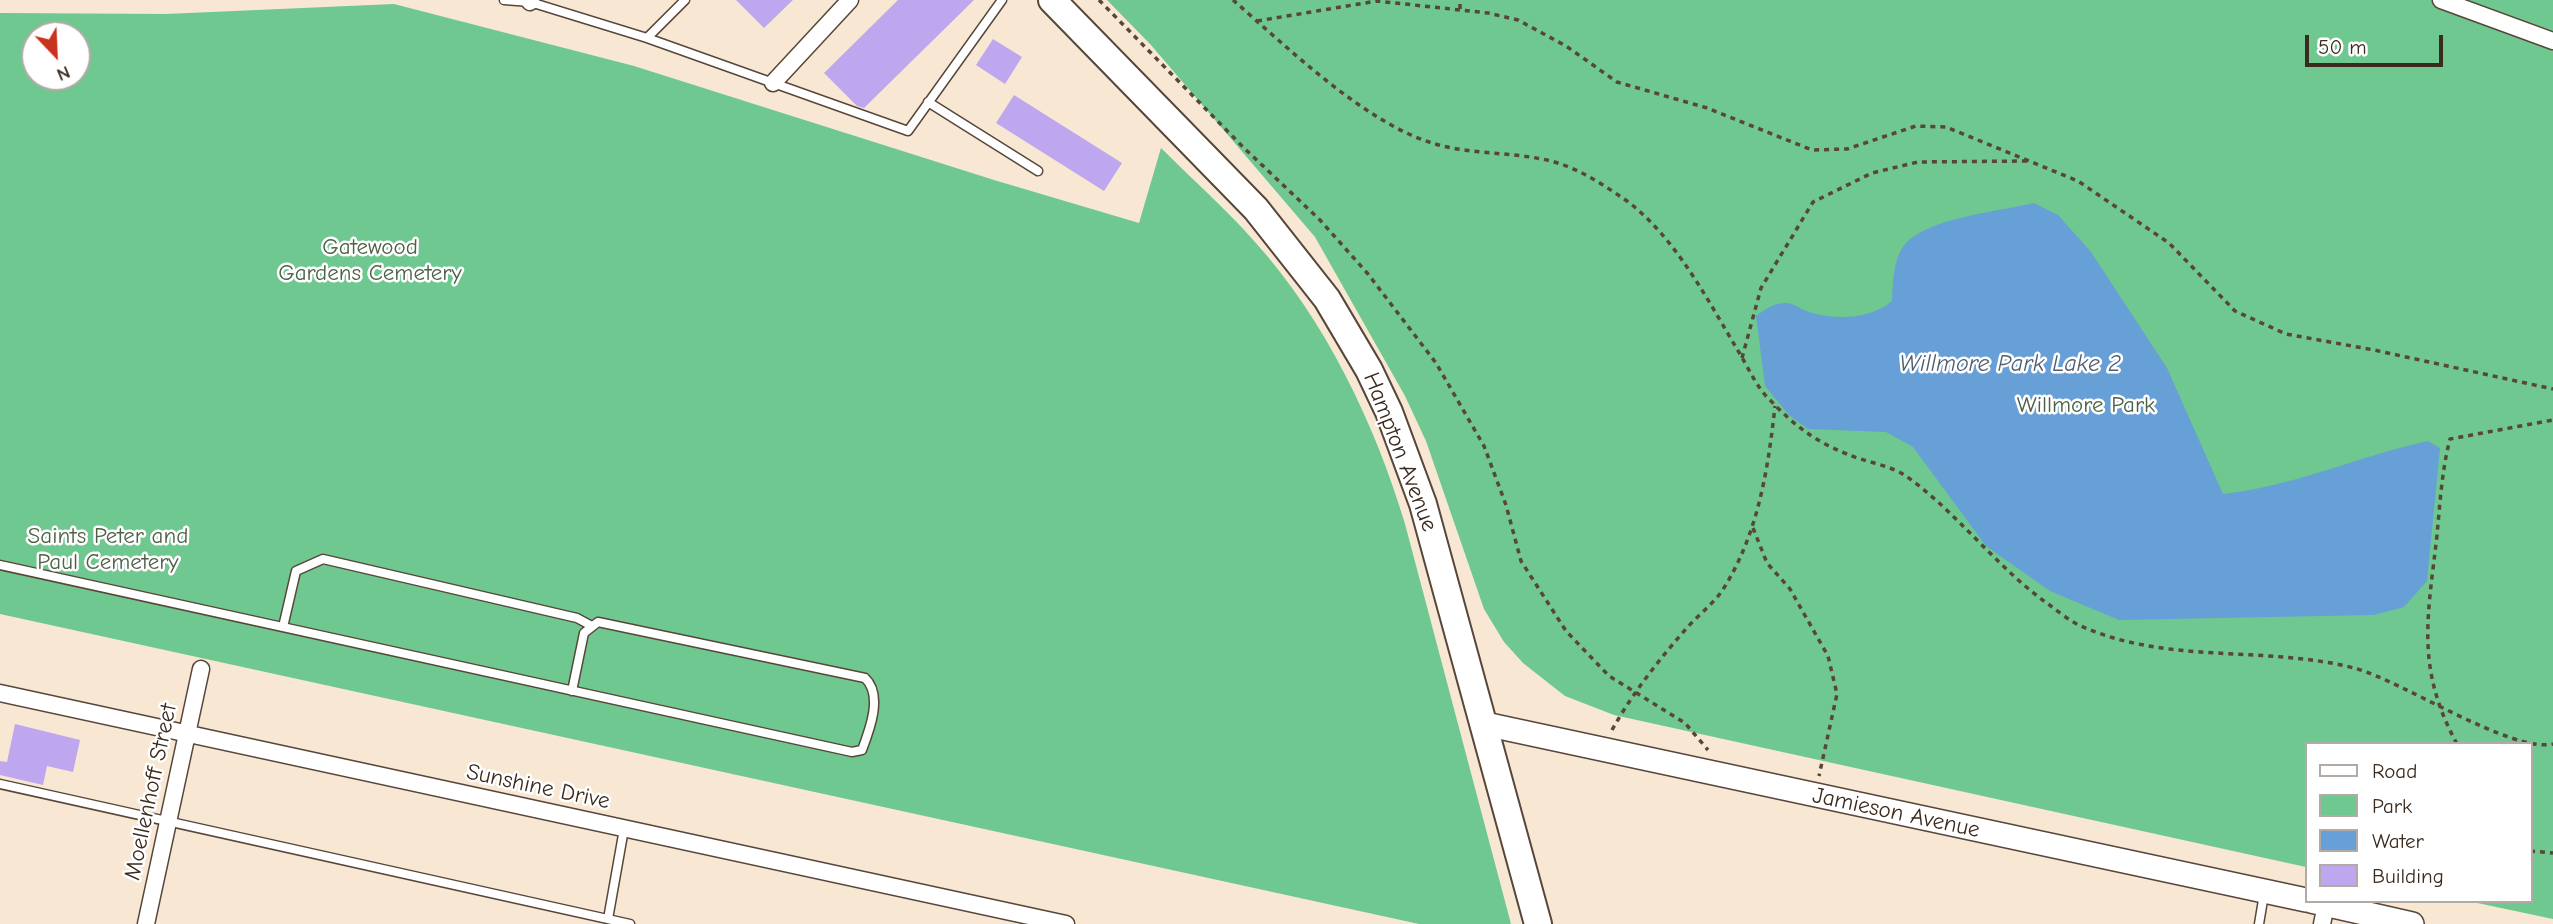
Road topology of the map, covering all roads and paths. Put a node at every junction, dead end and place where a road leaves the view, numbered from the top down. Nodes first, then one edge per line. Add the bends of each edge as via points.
1 (504, 0) edge
2 (685, 0) edge
3 (850, 0) edge
4 (1002, 0) edge
5 (1052, 0) edge
6 (1099, 0) edge
7 (1233, 0) edge
8 (1460, 0) edge
9 (2441, 0) edge
10 (530, 1) edge
11 (1460, 9) junction
12 (1257, 21) junction
13 (647, 38) junction
14 (2553, 41) edge
15 (773, 83) junction
16 (928, 102) junction
17 (2029, 161) junction
18 (1038, 171) dead end
19 (1742, 358) junction
20 (2553, 388) edge
21 (1775, 406) junction
22 (2553, 420) edge
23 (1753, 527) junction
24 (0, 565) edge
25 (590, 625) junction
26 (283, 627) junction
27 (201, 669) dead end
28 (572, 691) junction
29 (1634, 692) junction
30 (0, 693) edge
31 (2440, 705) junction
32 (1485, 724) junction
33 (186, 734) junction
34 (2456, 742) edge
35 (2530, 742) edge
36 (2532, 743) edge
37 (2553, 744) edge
38 (1601, 750) junction
39 (1732, 778) junction
40 (0, 784) edge
41 (1815, 795) junction
42 (168, 821) junction
43 (624, 829) junction
44 (2532, 851) edge
45 (2553, 853) edge
46 (2265, 891) junction
47 (2316, 908) edge
48 (608, 919) junction
49 (1058, 923) edge
50 (146, 924) edge
51 (630, 924) edge
52 (1538, 924) edge
53 (2259, 924) edge
54 (2412, 924) edge

1 - 10 lane
2 - 13 lane
3 - 15 street
4 - 16 lane
5 - 32 main road, Hampton Avenue via 1255,209 1327,299 1369,370 1404,449
6 - 29 path via 1320,220 1368,274 1436,363 1484,446 1521,561 1540,593 1591,658
7 - 12 path
8 - 11 path
9 - 14 street
10 - 13 lane
11 - 12 path via 1377,1
11 - 17 path via 1518,20 1617,82 1707,108 1812,150 1847,149 1916,126 1946,127
12 - 19 path via 1338,90 1396,126 1432,143 1545,159 1580,171 1629,203 1663,233
13 - 15 lane
15 - 16 lane via 908,131
16 - 18 lane
17 - 19 path via 1918,162 1872,173 1813,202 1761,288
17 - 20 path via 2078,181 2169,243 2235,311 2286,334
19 - 21 path
21 - 23 path
21 - 31 path via 1798,430 1903,474 2017,582 2078,625 2135,645 2356,668
22 - 31 path via 2450,439 2427,605 2426,651
23 - 29 path via 1720,593
23 - 41 path via 1767,563 1790,589 1828,656 1837,694
24 - 26 lane
25 - 26 lane via 577,618 323,559 296,571
25 - 28 lane via 584,633
25 - 28 lane via 598,622 865,678 875,695 868,732 862,750 852,752
26 - 28 lane
27 - 33 street, Moellenhoff Street
29 - 38 path
29 - 39 path via 1685,723
30 - 33 street, Sunshine Drive
31 - 34 path
31 - 35 path
32 - 38 main road, Jamieson Avenue
32 - 52 main road, Hampton Avenue
33 - 42 street, Moellenhoff Street
33 - 43 street, Sunshine Drive
36 - 37 path
38 - 39 main road, Jamieson Avenue
39 - 41 main road, Jamieson Avenue
40 - 42 lane
41 - 46 main road, Jamieson Avenue
42 - 48 lane
42 - 50 street, Moellenhoff Street
43 - 48 lane
43 - 49 street, Sunshine Drive
44 - 45 path
46 - 47 main road, Jamieson Avenue
46 - 53 lane
47 - 54 main road, Jamieson Avenue
48 - 51 lane

